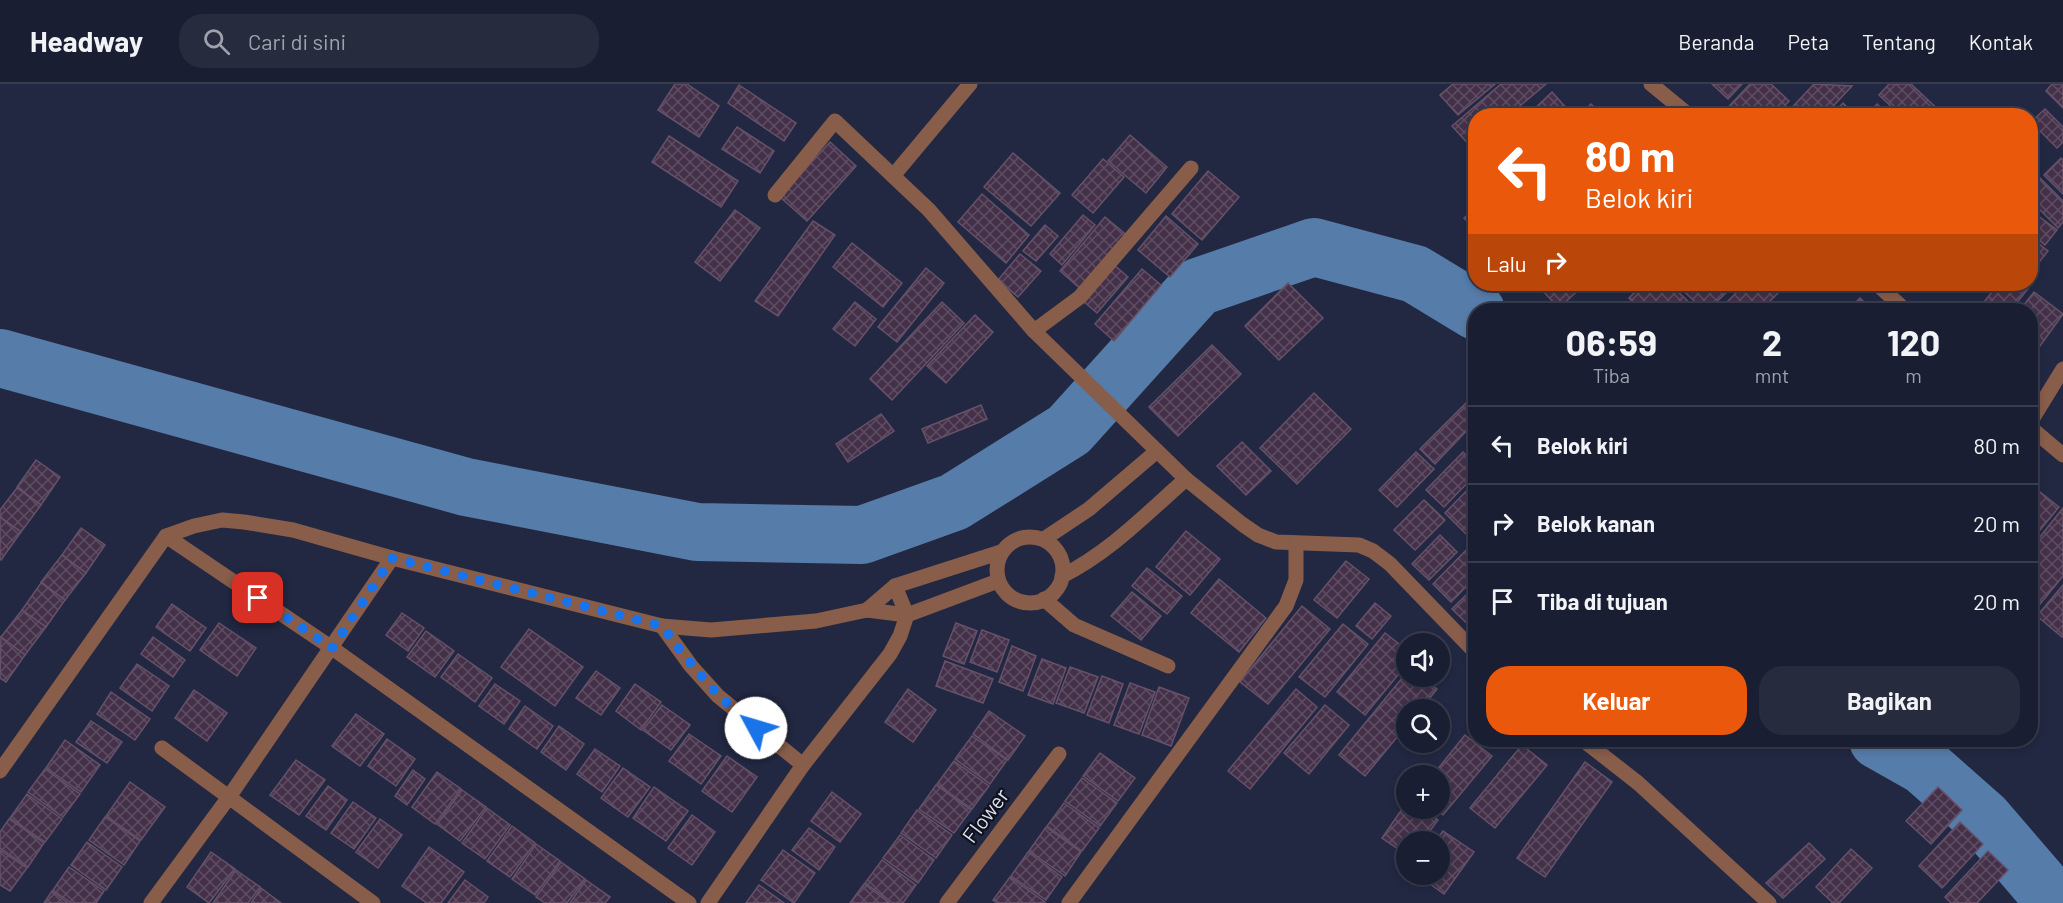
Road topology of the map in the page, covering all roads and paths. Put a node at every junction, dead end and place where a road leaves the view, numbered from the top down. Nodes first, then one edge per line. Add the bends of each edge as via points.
1 (970, 84) edge
2 (1651, 84) edge
3 (1680, 108) edge
4 (1191, 168) dead end
5 (893, 176) junction
6 (775, 195) dead end
7 (1885, 291) edge
8 (1897, 303) edge
9 (1034, 331) junction
10 (2063, 369) edge
11 (2038, 410) edge
12 (2038, 434) edge
13 (1157, 451) junction
14 (2063, 455) edge
15 (1185, 479) junction
16 (166, 536) junction
17 (1044, 539) junction
18 (1296, 543) junction
19 (1001, 552) junction
20 (392, 558) junction
21 (1062, 576) junction
22 (998, 581) junction
23 (895, 586) junction
24 (1044, 599) junction
25 (867, 610) junction
26 (907, 615) junction
27 (662, 626) junction
28 (1468, 645) edge
29 (332, 648) junction
30 (1168, 666) dead end
31 (1592, 747) edge
32 (162, 748) dead end
33 (1059, 753) dead end
34 (803, 765) junction
35 (0, 771) edge
36 (230, 797) junction
37 (151, 903) edge
38 (373, 903) edge
39 (689, 903) edge
40 (708, 903) edge
41 (947, 903) edge
42 (1069, 903) edge
43 (1769, 903) edge

1 - 5 street
2 - 3 street
4 - 9 street via 1080,297
5 - 6 street via 835,121
5 - 9 street via 929,210
7 - 8 street
9 - 13 street
10 - 11 street
12 - 14 street
13 - 15 street
13 - 17 street via 1089,509
15 - 18 street via 1258,535 1276,542
15 - 21 street via 1119,539
16 - 20 street via 222,520 244,522 293,530
16 - 29 street
16 - 35 street
17 - 19 street via 1021,538
17 - 21 street via 1056,549 1062,562
18 - 28 street via 1359,545 1373,551
18 - 42 street via 1296,580 1286,606
19 - 22 street via 996,566
19 - 23 street
20 - 27 street
20 - 29 street
21 - 24 street
22 - 24 street via 1004,591 1022,602
22 - 26 street
23 - 25 street
23 - 26 street
24 - 30 street via 1074,625
25 - 26 street
25 - 27 street via 755,628
26 - 34 street via 890,654
27 - 34 street via 718,696
29 - 36 street
29 - 39 street
31 - 43 street via 1638,783
32 - 36 street
33 - 41 street, Flower
34 - 40 street
36 - 37 street
36 - 38 street

